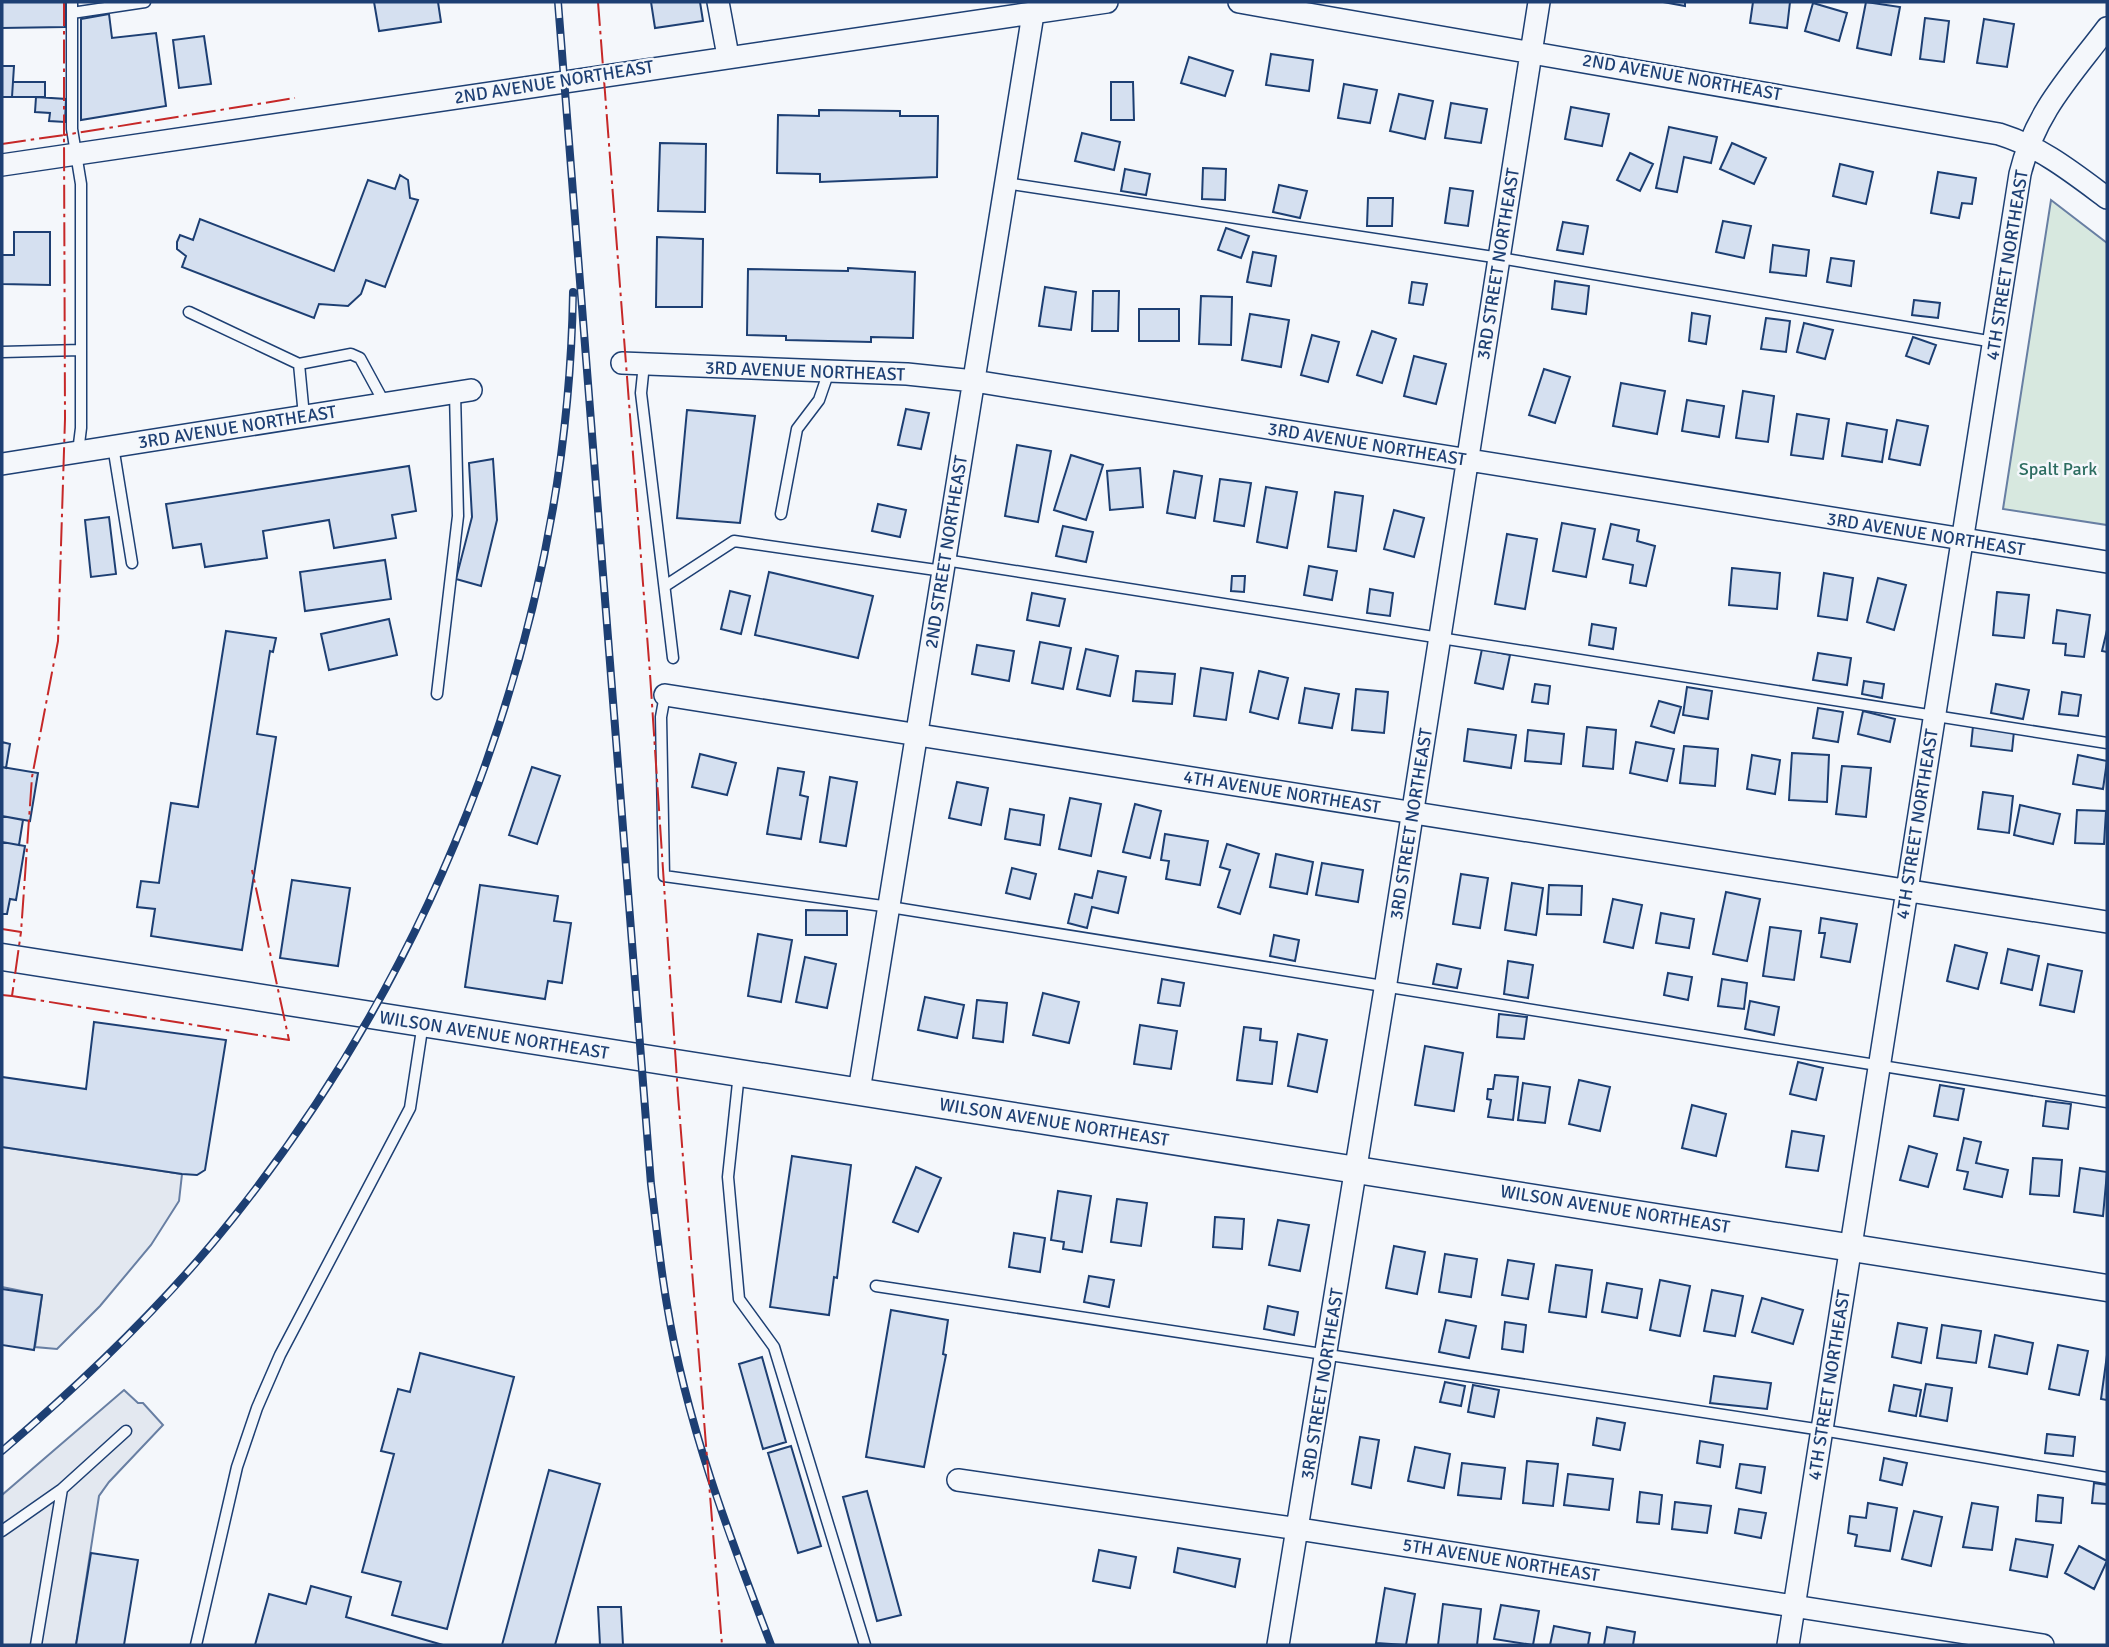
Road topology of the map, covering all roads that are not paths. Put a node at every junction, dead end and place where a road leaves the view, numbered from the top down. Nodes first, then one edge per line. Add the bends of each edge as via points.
1 (145, 2) edge
2 (718, 2) edge
3 (1107, 2) edge
4 (1239, 2) edge
5 (1539, 2) edge
6 (72, 7) edge
7 (1033, 14) junction
8 (2107, 28) edge
9 (1531, 50) junction
10 (729, 56) junction
11 (2028, 143) junction
12 (76, 154) junction
13 (2, 165) edge
14 (1005, 183) junction
15 (2107, 198) edge
16 (1500, 258) junction
17 (189, 312) dead end
18 (1994, 342) junction
19 (81, 350) junction
20 (2, 352) edge
21 (622, 363) dead end
22 (299, 364) junction
23 (644, 364) junction
24 (829, 371) junction
25 (974, 381) junction
26 (463, 391) joint
27 (385, 404) junction
28 (304, 416) junction
29 (113, 446) junction
30 (78, 452) junction
31 (1467, 460) junction
32 (2, 464) edge
33 (781, 514) dead end
34 (1963, 540) junction
35 (2107, 562) edge
36 (132, 563) dead end
37 (944, 565) junction
38 (665, 586) junction
39 (1440, 637) junction
40 (673, 658) dead end
41 (438, 694) dead end
42 (664, 695) joint
43 (1933, 716) junction
44 (917, 733) junction
45 (2107, 743) edge
46 (1413, 812) junction
47 (1907, 889) junction
48 (890, 907) junction
49 (2107, 922) edge
50 (2, 957) edge
51 (1385, 989) junction
52 (423, 1023) junction
53 (1880, 1064) junction
54 (739, 1073) junction
55 (859, 1091) junction
56 (2107, 1102) edge
57 (1357, 1170) junction
58 (1851, 1245) junction
59 (876, 1286) dead end
60 (2107, 1288) edge
61 (1326, 1353) junction
62 (1822, 1430) junction
63 (126, 1431) dead end
64 (2107, 1478) edge
65 (958, 1480) dead end
66 (62, 1489) junction
67 (1299, 1529) junction
68 (2, 1531) edge
69 (1794, 1604) junction
70 (36, 1645) edge
71 (196, 1645) edge
72 (865, 1645) edge
73 (1278, 1645) edge
74 (1788, 1645) edge
75 (2043, 1645) edge

1 - 6 lane
2 - 10 street
3 - 7 street, 2ND AVENUE NORTHEAST
4 - 9 street, 2ND AVENUE NORTHEAST
5 - 9 street, 3RD STREET NORTHEAST
6 - 12 lane
7 - 10 street, 2ND AVENUE NORTHEAST
7 - 14 street, 2ND STREET NORTHEAST
8 - 11 street, 4TH STREET NORTHEAST via 2041,115
9 - 11 street, 2ND AVENUE NORTHEAST via 1999,134
9 - 16 street, 3RD STREET NORTHEAST
10 - 12 street, 2ND AVENUE NORTHEAST
11 - 15 street, 2ND AVENUE NORTHEAST
11 - 18 street, 4TH STREET NORTHEAST
12 - 13 street, 2ND AVENUE NORTHEAST
12 - 19 lane via 81,184
14 - 16 lane
14 - 25 street, 2ND STREET NORTHEAST
16 - 18 lane
16 - 31 street, 3RD STREET NORTHEAST
17 - 22 lane
18 - 34 street, 4TH STREET NORTHEAST
19 - 20 lane
19 - 30 lane
21 - 23 street, 3RD AVENUE NORTHEAST
22 - 27 lane via 351,354 360,358
22 - 28 lane
23 - 24 street, 3RD AVENUE NORTHEAST
23 - 38 lane via 641,393
24 - 25 street, 3RD AVENUE NORTHEAST
24 - 33 lane via 819,400 797,429
25 - 31 street, 3RD AVENUE NORTHEAST
25 - 37 street, 2ND STREET NORTHEAST
26 - 27 street, 3RD AVENUE NORTHEAST
26 - 41 lane via 458,516
27 - 28 street, 3RD AVENUE NORTHEAST
28 - 29 street, 3RD AVENUE NORTHEAST
29 - 30 street, 3RD AVENUE NORTHEAST
29 - 36 lane
30 - 32 street, 3RD AVENUE NORTHEAST
31 - 34 street, 3RD AVENUE NORTHEAST
31 - 39 street, 3RD STREET NORTHEAST
34 - 35 street, 3RD AVENUE NORTHEAST
34 - 43 street, 4TH STREET NORTHEAST
37 - 38 lane via 734,541
37 - 39 lane
37 - 44 street, 2ND STREET NORTHEAST
38 - 40 lane
39 - 43 lane
39 - 46 street, 3RD STREET NORTHEAST
42 - 44 street, 4TH AVENUE NORTHEAST
42 - 48 lane via 664,876
43 - 45 lane
43 - 47 street, 4TH STREET NORTHEAST
44 - 46 street, 4TH AVENUE NORTHEAST
44 - 48 street, 2ND STREET NORTHEAST
46 - 47 street, 4TH AVENUE NORTHEAST
46 - 51 street, 3RD STREET NORTHEAST
47 - 49 street, 4TH AVENUE NORTHEAST
47 - 53 street, 4TH STREET NORTHEAST
48 - 51 lane
48 - 55 street, 2ND STREET NORTHEAST
50 - 52 street, WILSON AVENUE NORTHEAST
51 - 53 lane
51 - 57 street, 3RD STREET NORTHEAST
52 - 54 street, WILSON AVENUE NORTHEAST
52 - 71 lane via 410,1108 280,1355 257,1408 237,1467
53 - 56 lane
53 - 58 street, 4TH STREET NORTHEAST
54 - 55 street, WILSON AVENUE NORTHEAST
54 - 72 lane via 728,1177 739,1298 774,1347
55 - 57 street, WILSON AVENUE NORTHEAST
57 - 58 street, WILSON AVENUE NORTHEAST
57 - 61 street, 3RD STREET NORTHEAST
58 - 60 street, WILSON AVENUE NORTHEAST
58 - 62 street, 4TH STREET NORTHEAST
59 - 61 lane
61 - 62 lane
61 - 67 street, 3RD STREET NORTHEAST
62 - 64 lane
62 - 69 street, 4TH STREET NORTHEAST
63 - 66 lane
65 - 67 street, 5TH AVENUE NORTHEAST
66 - 68 lane
66 - 70 lane
67 - 69 street, 5TH AVENUE NORTHEAST
67 - 73 street, 3RD STREET NORTHEAST
69 - 74 street, 4TH STREET NORTHEAST
69 - 75 street, 5TH AVENUE NORTHEAST

